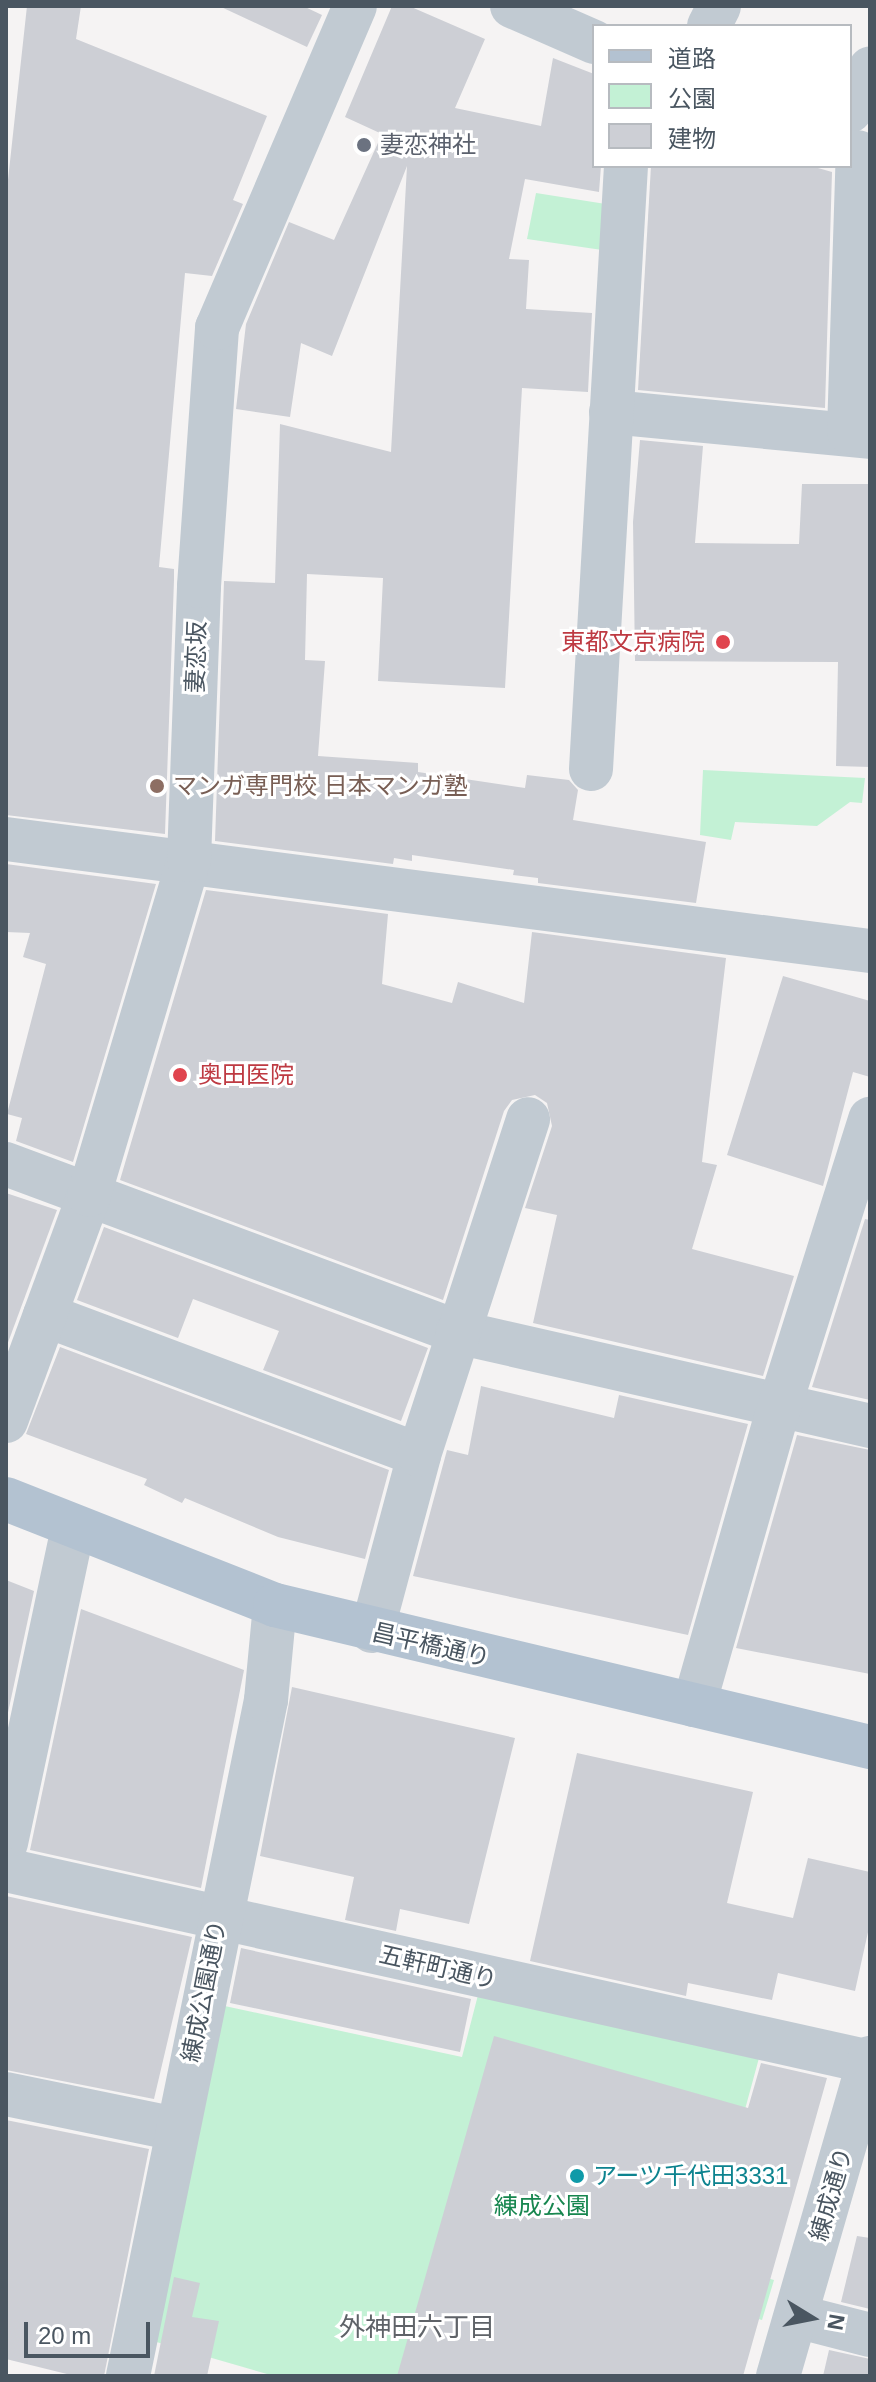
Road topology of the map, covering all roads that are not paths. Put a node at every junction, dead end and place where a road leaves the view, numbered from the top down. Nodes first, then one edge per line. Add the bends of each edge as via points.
1 (355, 6) edge
2 (719, 6) edge
3 (518, 7) edge
4 (710, 24) edge
5 (592, 41) edge
6 (870, 69) edge
7 (857, 142) edge
8 (626, 168) edge
9 (611, 412) junction
10 (860, 435) edge
11 (591, 769) dead end
12 (6, 839) edge
13 (189, 860) junction
14 (870, 951) edge
15 (528, 1119) dead end
16 (870, 1119) edge
17 (6, 1164) edge
18 (89, 1195) junction
19 (45, 1315) junction
20 (457, 1332) junction
21 (780, 1406) junction
22 (6, 1421) edge
23 (870, 1426) edge
24 (419, 1455) junction
25 (6, 1499) edge
26 (73, 1527) junction
27 (275, 1605) junction
28 (372, 1631) junction
29 (694, 1705) junction
30 (870, 1747) edge
31 (6, 1843) edge
32 (6, 1870) edge
33 (219, 1917) junction
34 (870, 2061) edge
35 (6, 2094) edge
36 (177, 2129) junction
37 (796, 2316) junction
38 (870, 2335) edge
39 (128, 2376) edge
40 (778, 2376) edge

1 - 13 street, 妻恋坂 via 217,328 199,586
2 - 4 street
3 - 5 street
6 - 7 street
7 - 10 street
8 - 9 street
9 - 10 street
9 - 11 street
12 - 13 street
13 - 14 street
13 - 18 street, 妻恋坂
15 - 20 street
16 - 21 street
17 - 18 street
18 - 19 street, 妻恋坂
18 - 20 street
19 - 22 street, 妻恋坂
19 - 24 street
20 - 21 street
20 - 24 street
21 - 23 street
21 - 29 street
24 - 28 street
25 - 26 main road, 昌平橋通り
26 - 27 main road, 昌平橋通り
26 - 31 street
27 - 28 main road, 昌平橋通り
27 - 33 street, 練成公園通り via 266,1700
28 - 29 main road, 昌平橋通り
29 - 30 main road, 昌平橋通り
32 - 33 street, 五軒町通り
33 - 34 street, 五軒町通り
33 - 36 street, 練成公園通り
34 - 37 street, 練成通り
35 - 36 street
36 - 39 street, 練成公園通り
37 - 38 street
37 - 40 street, 練成通り

